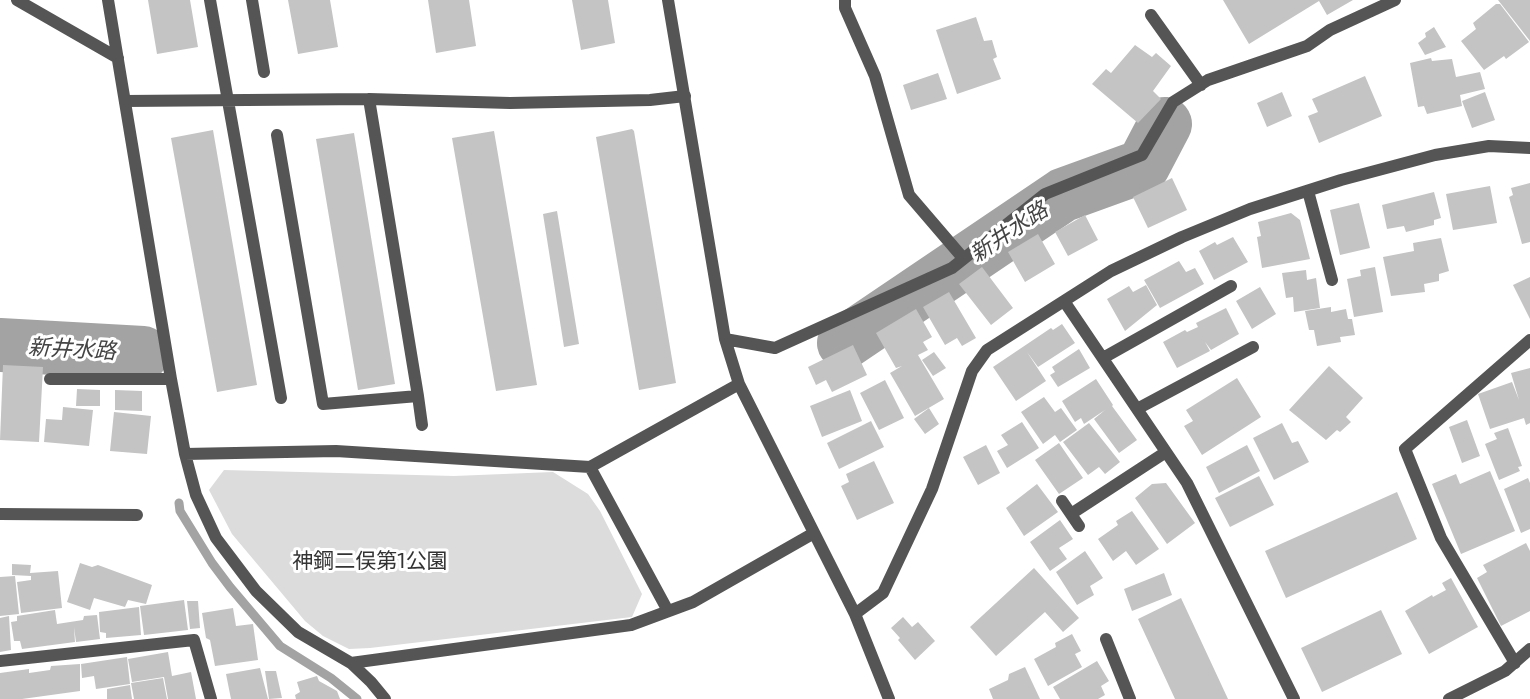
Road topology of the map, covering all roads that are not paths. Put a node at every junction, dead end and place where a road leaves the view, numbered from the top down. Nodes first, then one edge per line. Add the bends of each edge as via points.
1 (17, 0) edge
2 (108, 0) edge
3 (210, 0) edge
4 (252, 0) edge
5 (668, 0) edge
6 (845, 0) edge
7 (1395, 0) edge
8 (1151, 15) dead end
9 (118, 58) junction
10 (264, 72) dead end
11 (1201, 85) junction
12 (685, 96) junction
13 (369, 99) junction
14 (227, 101) junction
15 (125, 102) junction
16 (277, 135) dead end
17 (1530, 147) edge
18 (1308, 191) junction
19 (963, 258) junction
20 (1332, 280) dead end
21 (1231, 286) dead end
22 (1064, 301) junction
23 (725, 339) junction
24 (1530, 340) edge
25 (1253, 347) dead end
26 (1103, 358) junction
27 (50, 379) dead end
28 (171, 380) junction
29 (739, 384) junction
30 (418, 396) junction
31 (281, 398) dead end
32 (1137, 409) junction
33 (422, 425) dead end
34 (1166, 452) junction
35 (185, 454) junction
36 (590, 467) junction
37 (1062, 501) dead end
38 (0, 514) edge
39 (1071, 514) junction
40 (137, 515) dead end
41 (1079, 526) dead end
42 (814, 533) junction
43 (668, 611) junction
44 (855, 614) junction
45 (1106, 639) dead end
46 (1530, 649) edge
47 (0, 661) edge
48 (351, 663) junction
49 (1515, 663) junction
50 (211, 699) edge
51 (385, 699) edge
52 (890, 699) edge
53 (1130, 699) edge
54 (1294, 699) edge
55 (1449, 699) edge

1 - 9 street
2 - 9 street
3 - 14 street
4 - 10 street
5 - 12 street
6 - 19 street via 875,76 909,195
7 - 11 street via 1330,30 1307,46
8 - 11 street
9 - 15 street
11 - 19 street via 1173,102 1142,155 1045,194
12 - 13 street via 510,103
12 - 23 street
13 - 14 street
13 - 30 street
14 - 15 street
14 - 31 street
15 - 28 street
16 - 30 street via 323,404
17 - 18 street via 1489,146 1435,155
18 - 20 street
18 - 22 street via 1182,237 1112,271
19 - 23 street via 952,268 775,348
21 - 26 street
22 - 26 street
22 - 44 street via 987,350 972,371 932,489 882,593
23 - 29 street
24 - 49 street via 1405,449 1441,538
25 - 32 street
26 - 32 street
27 - 28 street
28 - 35 street
29 - 36 street
29 - 42 street
30 - 33 street
32 - 34 street
34 - 39 street
34 - 54 street via 1188,483
35 - 36 street via 336,450
35 - 48 street via 196,495 216,538 256,591 298,632
36 - 43 street
37 - 39 street
38 - 40 street
39 - 41 street
42 - 43 street via 693,602
42 - 44 street
43 - 48 street via 631,625
44 - 52 street
45 - 53 street
46 - 49 street
47 - 50 street via 194,640
48 - 51 street
49 - 55 street

